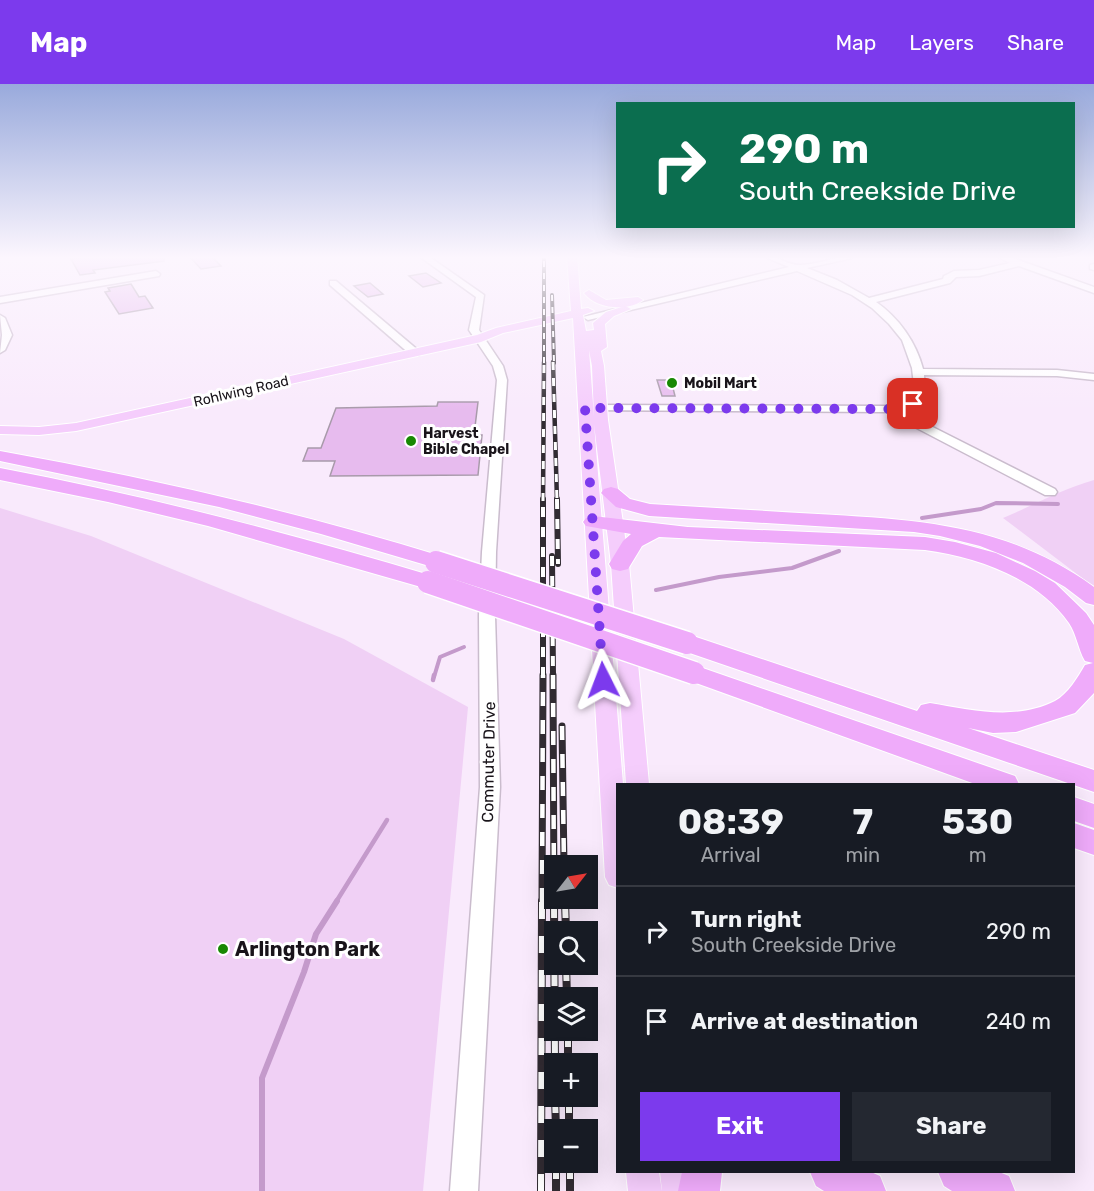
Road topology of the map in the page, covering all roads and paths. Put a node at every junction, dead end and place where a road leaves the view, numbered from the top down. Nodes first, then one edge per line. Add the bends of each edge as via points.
1 (362, 308) edge
2 (479, 308) edge
3 (576, 308) edge
4 (584, 308) edge
5 (610, 308) edge
6 (630, 308) edge
7 (878, 308) edge
8 (625, 309) junction
9 (583, 315) junction
10 (0, 318) edge
11 (549, 327) junction
12 (481, 338) junction
13 (582, 343) junction
14 (0, 350) edge
15 (415, 353) junction
16 (598, 366) junction
17 (919, 372) junction
18 (1094, 376) edge
19 (593, 408) junction
20 (888, 409) junction
21 (0, 430) edge
22 (0, 456) edge
23 (0, 474) edge
24 (1050, 492) dead end
25 (611, 493) junction
26 (672, 513) junction
27 (601, 530) junction
28 (659, 531) junction
29 (620, 564) junction
30 (432, 572) junction
31 (1094, 598) edge
32 (1094, 655) edge
33 (728, 657) junction
34 (1094, 671) edge
35 (744, 692) junction
36 (1094, 781) edge
37 (638, 783) edge
38 (955, 783) edge
39 (1002, 783) edge
40 (1075, 809) edge
41 (1094, 816) edge
42 (1075, 835) edge
43 (616, 836) edge
44 (1094, 843) edge
45 (643, 1173) edge
46 (677, 1173) edge
47 (702, 1173) edge
48 (832, 1173) edge
49 (960, 1173) edge
50 (464, 1191) edge
51 (645, 1191) edge
52 (679, 1191) edge
53 (699, 1191) edge
54 (865, 1191) edge
55 (994, 1191) edge

1 - 15 street
2 - 12 street via 474,330
3 - 9 main road
4 - 9 main road
5 - 9 street
6 - 8 street
7 - 17 street via 907,339
8 - 9 street
8 - 16 main road via 599,323 603,360
9 - 11 main road, Rohlwing Road
9 - 12 main road, Rohlwing Road via 500,330
9 - 13 main road
9 - 16 main road
10 - 14 street via 7,334
11 - 12 main road, Rohlwing Road
11 - 13 main road via 564,327 577,334
12 - 15 main road, Rohlwing Road
12 - 50 street, Commuter Drive via 502,380 489,563 490,787
13 - 19 main road
15 - 21 main road, Rohlwing Road via 76,427
16 - 19 main road
17 - 18 street
17 - 20 street via 918,397 912,406
19 - 20 street
19 - 25 main road
19 - 27 main road
20 - 24 street
22 - 30 highway via 97,474 364,538
23 - 30 highway
25 - 26 highway via 631,507
25 - 27 main road
26 - 27 highway via 638,516
26 - 31 highway via 946,531 1029,556 1055,569
27 - 28 highway
27 - 29 main road
27 - 43 main road
28 - 29 highway via 639,536 629,544
28 - 32 highway via 920,544 972,552 1045,587 1069,607 1085,628
29 - 37 main road
30 - 33 highway, bridge
30 - 35 highway, bridge
33 - 34 highway via 808,674 925,711 993,723 1016,722 1066,707
33 - 36 highway
35 - 38 highway
35 - 39 highway
40 - 41 highway
42 - 44 highway
45 - 51 main road
46 - 52 main road
47 - 53 highway
48 - 54 highway
49 - 55 highway

